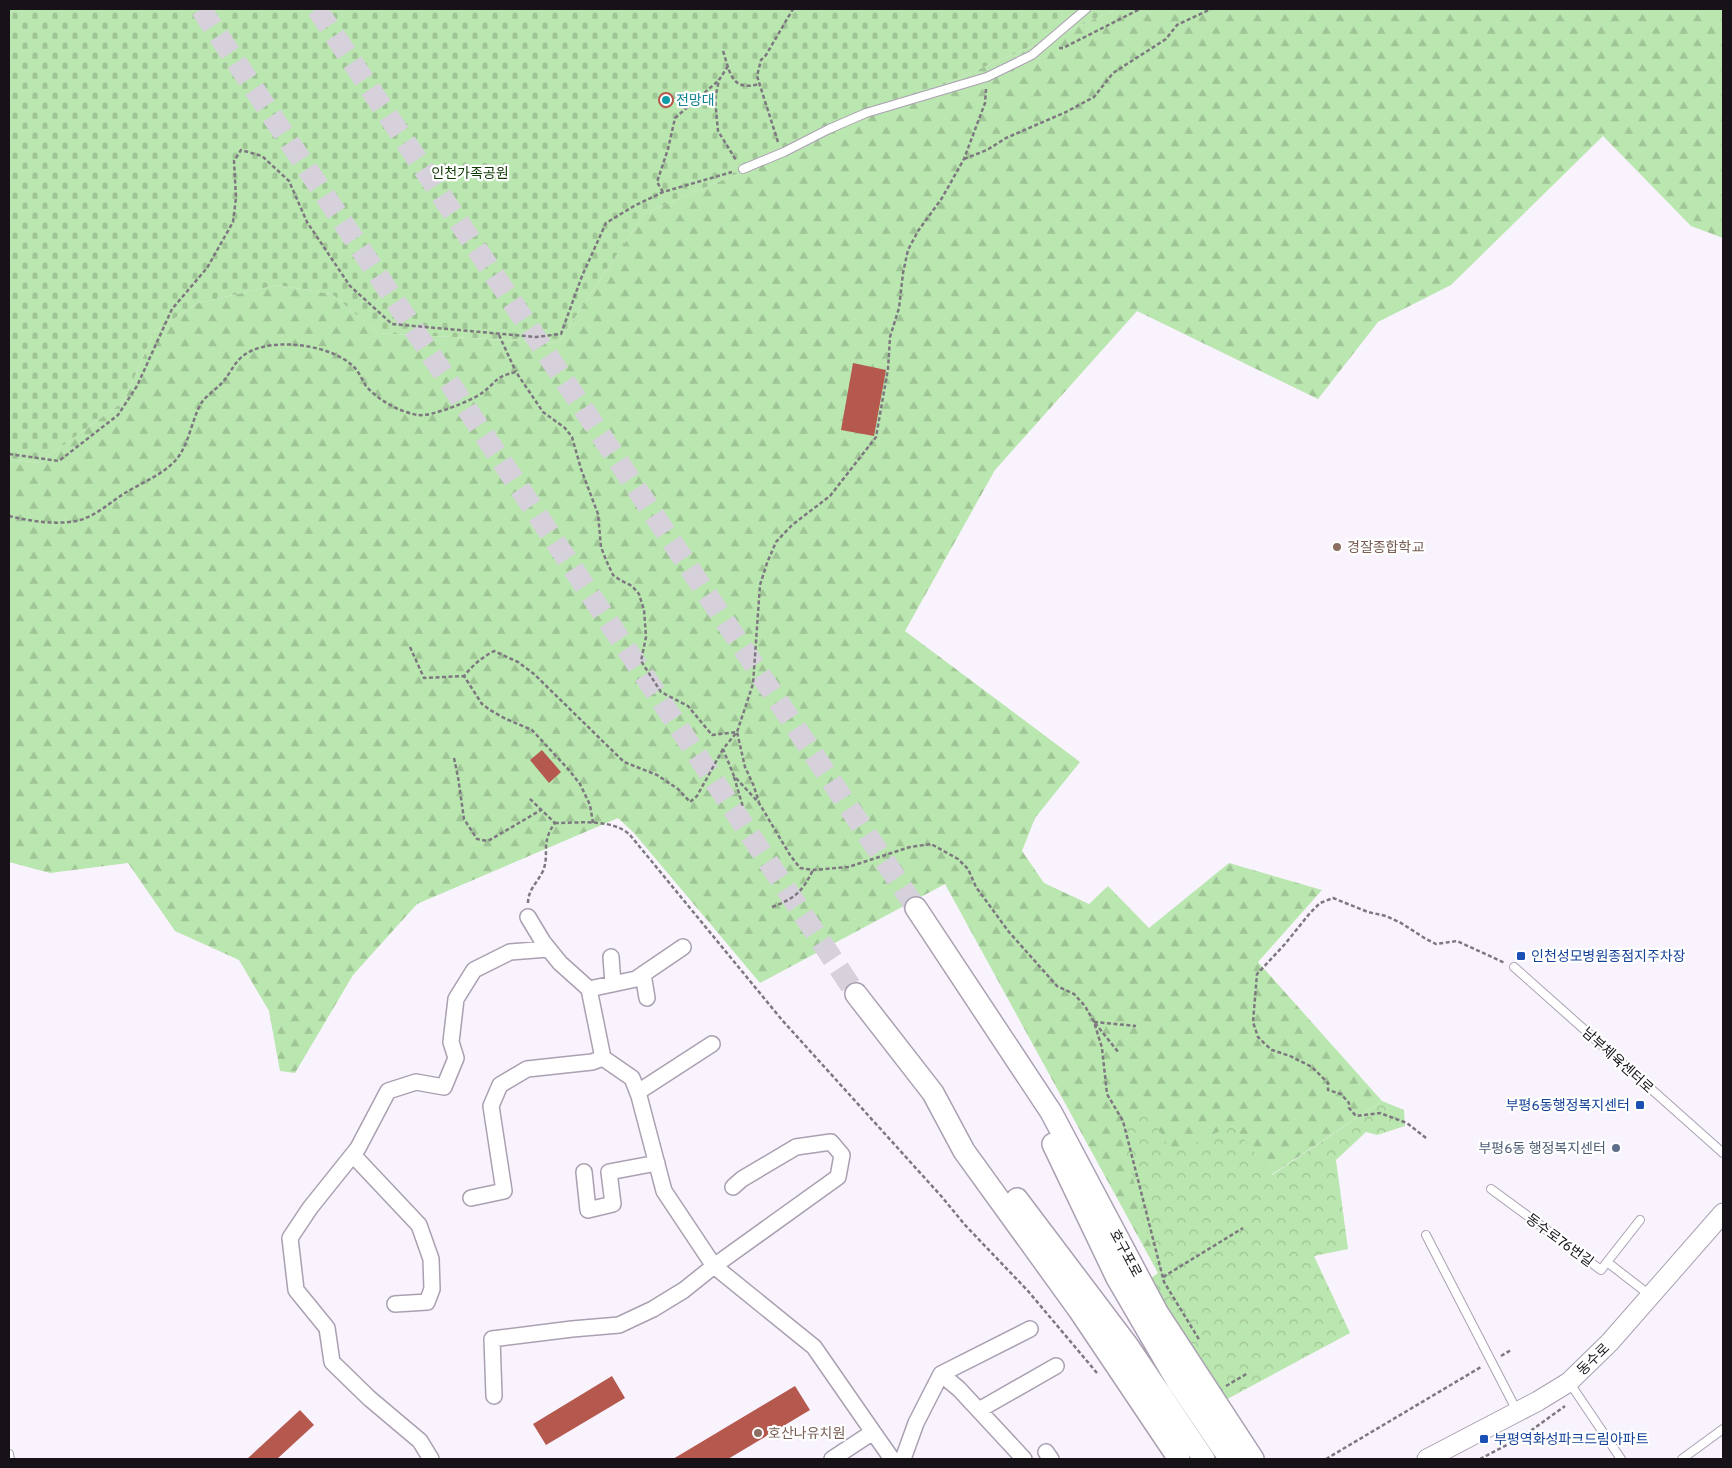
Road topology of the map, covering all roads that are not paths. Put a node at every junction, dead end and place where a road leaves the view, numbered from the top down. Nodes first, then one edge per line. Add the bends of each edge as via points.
1 (1086, 9) edge
2 (743, 168) road end
3 (916, 908) tunnel mouth
4 (528, 917) road end
5 (683, 947) dead end
6 (548, 949) junction
7 (611, 957) dead end
8 (1514, 967) road end
9 (643, 974) junction
10 (613, 984) junction
11 (589, 988) junction
12 (856, 994) tunnel mouth
13 (647, 998) dead end
14 (1005, 1043) junction
15 (712, 1044) dead end
16 (602, 1058) junction
17 (638, 1092) junction
18 (933, 1093) junction
19 (1723, 1153) edge
20 (353, 1155) junction
21 (657, 1163) junction
22 (584, 1172) dead end
23 (733, 1187) dead end
24 (1490, 1189) dead end
25 (471, 1198) dead end
26 (1723, 1213) edge
27 (1640, 1220) dead end
28 (1426, 1236) dead end
29 (1607, 1262) junction
30 (714, 1266) junction
31 (1650, 1296) junction
32 (395, 1304) dead end
33 (1030, 1329) dead end
34 (1056, 1366) dead end
35 (942, 1374) junction
36 (1574, 1389) junction
37 (494, 1396) dead end
38 (979, 1410) junction
39 (1518, 1411) junction
40 (1723, 1429) edge
41 (873, 1432) junction
42 (9, 1454) edge
43 (10, 1459) edge
44 (431, 1459) edge
45 (832, 1459) edge
46 (892, 1459) edge
47 (903, 1459) edge
48 (1024, 1459) edge
49 (1179, 1459) edge
50 (1204, 1459) edge
51 (1230, 1459) edge
52 (1253, 1459) edge
53 (1427, 1459) edge
54 (1621, 1459) edge
55 (1682, 1459) edge

1 - 2 lane via 1032,55 988,77 866,113
3 - 14 main road, 호구포로
4 - 6 street
5 - 9 street
6 - 11 street
6 - 20 street via 510,952 474,970 456,999 452,1042 456,1058 444,1087 416,1082 388,1091
7 - 10 street
8 - 19 lane, 남부체육센터로
9 - 10 street via 636,979
9 - 13 street
10 - 11 street
11 - 16 street
12 - 18 main road
14 - 51 main road, 호구포로 via 1117,1278 1177,1381
14 - 52 main road, 호구포로 via 1051,1112 1157,1312
15 - 17 street
16 - 17 street via 632,1078
16 - 25 street via 592,1062 527,1069 500,1085 490,1106 504,1191
17 - 21 street
18 - 49 main road via 964,1151 1079,1310
18 - 50 main road via 975,1143 1128,1346
20 - 32 street via 419,1225 431,1259 432,1289 427,1302
20 - 44 street via 290,1238 296,1290 327,1328 332,1362 368,1398 420,1441
21 - 22 street via 609,1172 613,1204 588,1210
21 - 30 street via 664,1191
23 - 30 street via 796,1147 832,1142 842,1155 838,1177
24 - 29 lane, 동수로76번길 via 1601,1270
26 - 31 street, 동수로
27 - 29 lane
28 - 39 lane
29 - 31 lane, 동수로76번길
30 - 37 street via 684,1290 619,1325 492,1339
30 - 41 street via 814,1347
31 - 36 street, 동수로
33 - 35 street
34 - 38 street
35 - 38 street
35 - 47 street via 916,1423
36 - 39 street, 동수로
36 - 54 lane
38 - 48 street
39 - 53 street, 동수로
40 - 55 lane
41 - 45 street
41 - 46 street
42 - 43 lane

